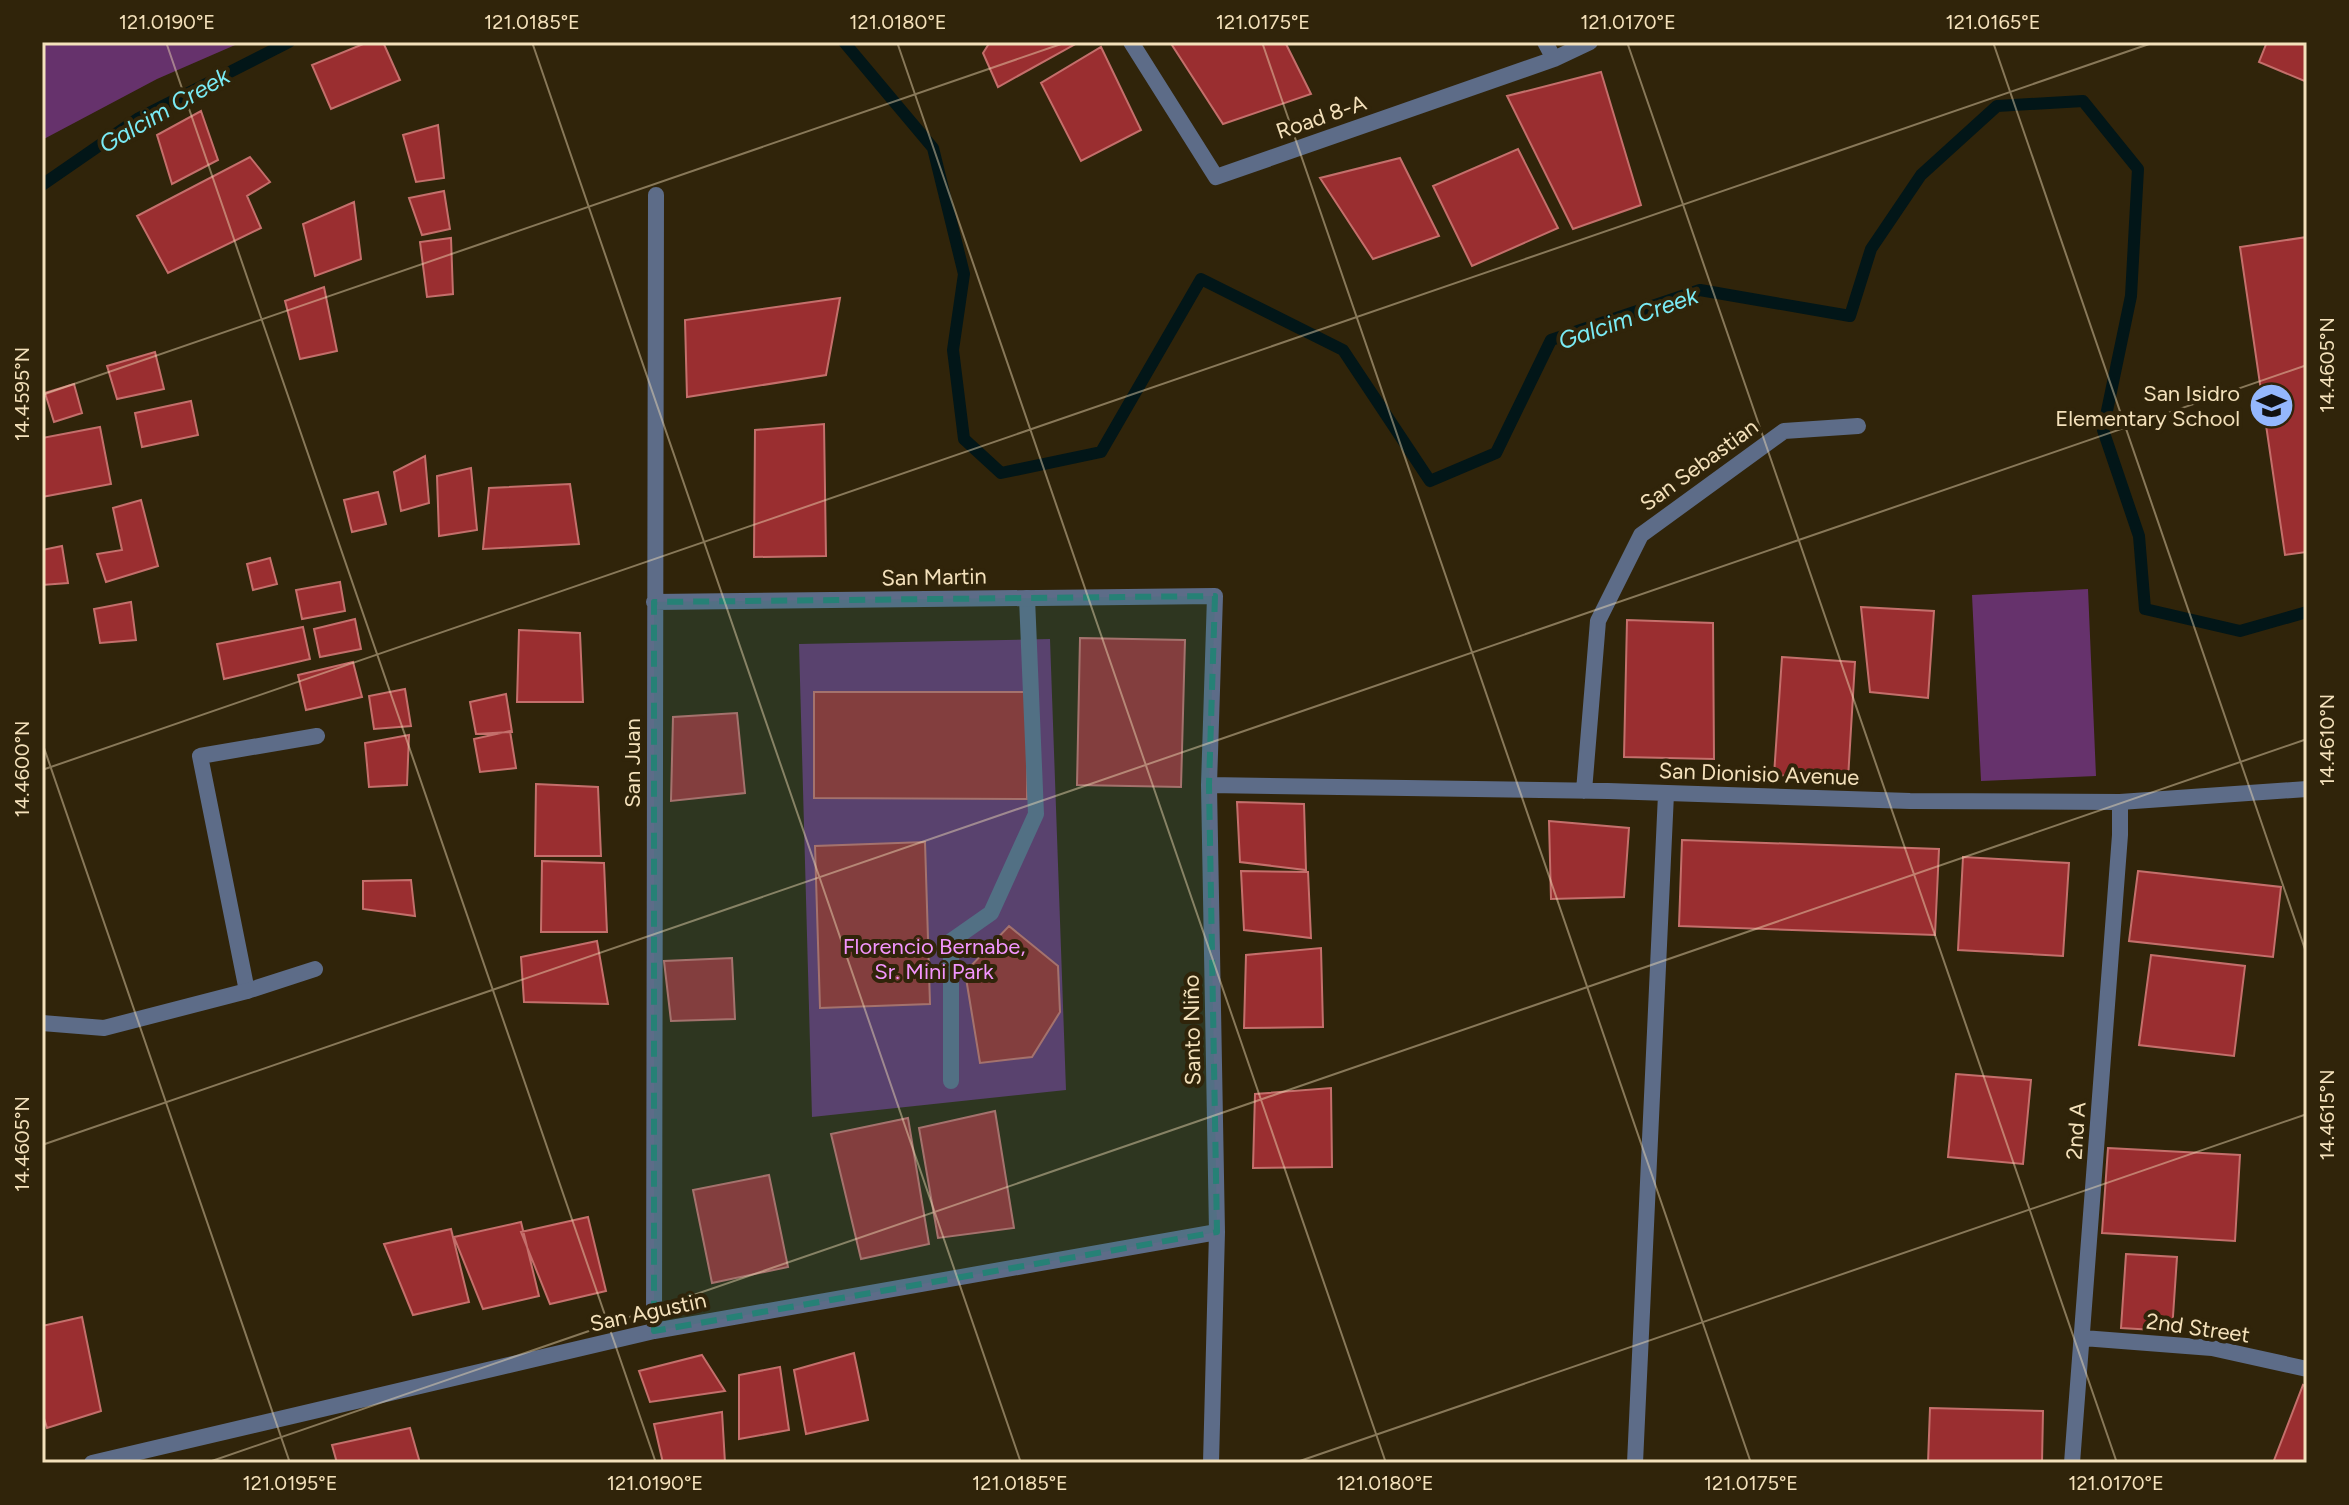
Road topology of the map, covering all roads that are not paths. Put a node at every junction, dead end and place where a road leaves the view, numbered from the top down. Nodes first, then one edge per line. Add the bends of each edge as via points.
1 (1131, 42) edge
2 (1545, 42) edge
3 (1590, 42) edge
4 (1554, 59) junction
5 (656, 195) dead end
6 (1858, 426) dead end
7 (1215, 596) joint
8 (1027, 598) junction
9 (654, 602) junction
10 (317, 736) dead end
11 (1209, 785) junction
12 (2307, 789) edge
13 (1584, 791) junction
14 (1666, 794) junction
15 (2120, 802) junction
16 (315, 969) dead end
17 (247, 991) junction
18 (42, 1023) edge
19 (951, 1081) dead end
20 (1217, 1232) junction
21 (654, 1331) junction
22 (2083, 1338) junction
23 (2307, 1369) edge
24 (92, 1463) edge
25 (1211, 1463) edge
26 (1635, 1463) edge
27 (2072, 1463) edge

1 - 4 street, Road 8-A via 1216,177
2 - 4 street
3 - 4 street, Road 8-A
5 - 9 street, San Juan
6 - 13 street, San Sebastian via 1784,431 1641,535 1598,621
7 - 8 street, San Martin
7 - 11 street, Santo Niño
8 - 9 street, San Martin
8 - 19 street via 1036,814 991,913 951,941
9 - 21 street, San Juan
10 - 17 street via 200,756
11 - 13 street, San Dionisio Avenue
11 - 20 street, Santo Niño
12 - 15 street, San Dionisio Avenue
13 - 14 street, San Dionisio Avenue
14 - 15 street, San Dionisio Avenue
14 - 26 street
15 - 22 street, 2nd A
16 - 17 street
17 - 18 street via 104,1028
20 - 21 street, San Agustin
20 - 25 street, Santo Niño
21 - 24 street, San Agustin
22 - 23 street, 2nd Street via 2212,1348
22 - 27 street, 2nd A

